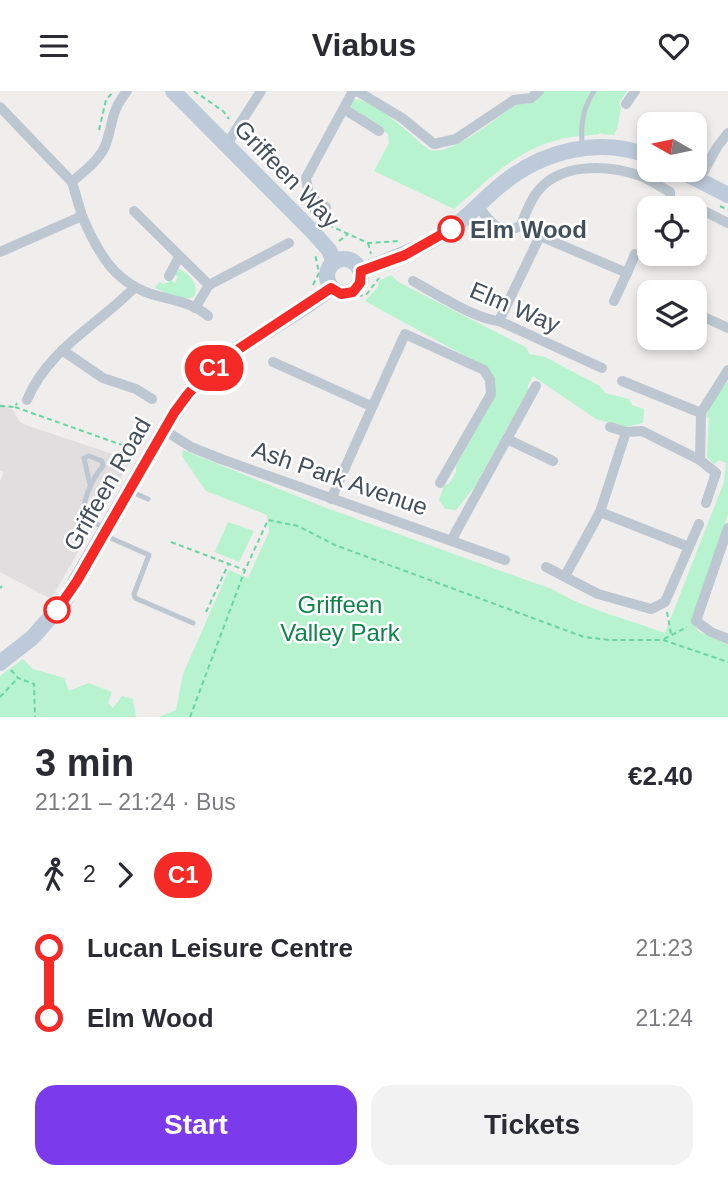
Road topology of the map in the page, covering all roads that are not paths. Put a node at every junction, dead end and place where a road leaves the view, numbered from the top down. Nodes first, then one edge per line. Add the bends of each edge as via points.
1 (127, 91) edge
2 (173, 91) edge
3 (261, 91) edge
4 (355, 91) edge
5 (539, 91) edge
6 (593, 91) edge
7 (635, 91) edge
8 (510, 96) edge
9 (626, 104) dead end
10 (0, 107) edge
11 (344, 109) junction
12 (379, 131) dead end
13 (728, 133) edge
14 (227, 144) junction
15 (582, 148) junction
16 (637, 153) edge
17 (707, 165) edge
18 (72, 182) junction
19 (703, 182) edge
20 (670, 195) dead end
21 (728, 195) edge
22 (326, 207) dead end
23 (478, 207) junction
24 (134, 211) dead end
25 (707, 212) edge
26 (82, 216) junction
27 (728, 223) edge
28 (521, 225) junction
29 (540, 236) junction
30 (289, 243) dead end
31 (0, 253) edge
32 (635, 254) dead end
33 (179, 257) junction
34 (334, 262) junction
35 (361, 271) junction
36 (627, 272) junction
37 (428, 275) dead end
38 (169, 276) dead end
39 (209, 285) junction
40 (135, 287) junction
41 (336, 293) junction
42 (614, 301) dead end
43 (195, 308) junction
44 (208, 316) dead end
45 (707, 318) edge
46 (499, 321) junction
47 (728, 328) edge
48 (62, 351) junction
49 (273, 362) dead end
50 (602, 368) dead end
51 (728, 370) edge
52 (622, 381) dead end
53 (536, 386) dead end
54 (152, 399) dead end
55 (22, 401) road end
56 (371, 406) junction
57 (701, 414) junction
58 (610, 427) dead end
59 (164, 430) junction
60 (626, 432) junction
61 (507, 439) junction
62 (700, 460) junction
63 (553, 461) dead end
64 (440, 483) dead end
65 (90, 485) junction
66 (129, 491) junction
67 (148, 499) dead end
68 (331, 499) junction
69 (706, 503) dead end
70 (600, 512) junction
71 (699, 524) dead end
72 (728, 528) edge
73 (106, 532) junction
74 (452, 539) junction
75 (689, 547) junction
76 (505, 559) dead end
77 (546, 567) dead end
78 (565, 576) junction
79 (193, 623) dead end
80 (728, 639) edge
81 (4, 665) edge

1 - 18 street via 115,106 106,145
2 - 14 street, Griffeen Way
3 - 14 street
4 - 8 street via 402,118 434,144 456,139
4 - 11 street
5 - 8 street via 531,98
6 - 15 lane via 584,107
7 - 9 street
10 - 18 street
11 - 12 street
11 - 22 street via 306,178 309,195
13 - 17 street
14 - 34 street, Griffeen Way via 311,230
15 - 16 street, Griffeen Road
15 - 23 street, Griffeen Road via 524,169
18 - 26 street
19 - 21 street
20 - 28 street via 640,176 598,168 568,170 534,195
23 - 28 street via 505,231
23 - 35 street, Griffeen Road via 425,245
24 - 33 street
25 - 27 street
26 - 31 street
26 - 40 street via 96,249
28 - 29 street
29 - 36 street
29 - 46 street
30 - 39 street
32 - 36 street
33 - 38 street
33 - 39 street
34 - 35 street via 350,260
34 - 41 street via 327,277
35 - 41 street, Griffeen Road via 353,292
36 - 42 street
37 - 46 street, Elm Way via 417,284
39 - 43 street
40 - 43 street
40 - 48 street
41 - 59 street, Griffeen Road via 228,356 188,394
43 - 44 street
45 - 47 street
46 - 50 street, Elm Way
48 - 54 street via 103,378
48 - 55 street
49 - 56 street
51 - 57 street
52 - 57 street
53 - 61 street
56 - 64 street via 405,334 484,370 491,394
56 - 68 street
57 - 62 street
58 - 60 street
59 - 66 street, Griffeen Road
59 - 68 street, Ash Park Avenue via 191,447
60 - 62 street via 642,431
60 - 70 street
61 - 63 street
61 - 74 street
62 - 69 street via 716,473
65 - 65 lane via 84,463 89,456 103,466
65 - 73 lane via 85,514
66 - 67 lane
66 - 73 street, Griffeen Road
68 - 74 street, Ash Park Avenue
70 - 75 street
70 - 78 street
71 - 75 street
72 - 80 street via 696,621
73 - 79 lane via 149,555 135,599
73 - 81 street, Griffeen Road via 52,617
74 - 76 street, Ash Park Avenue
75 - 78 street via 665,602 651,609 598,594
77 - 78 street

